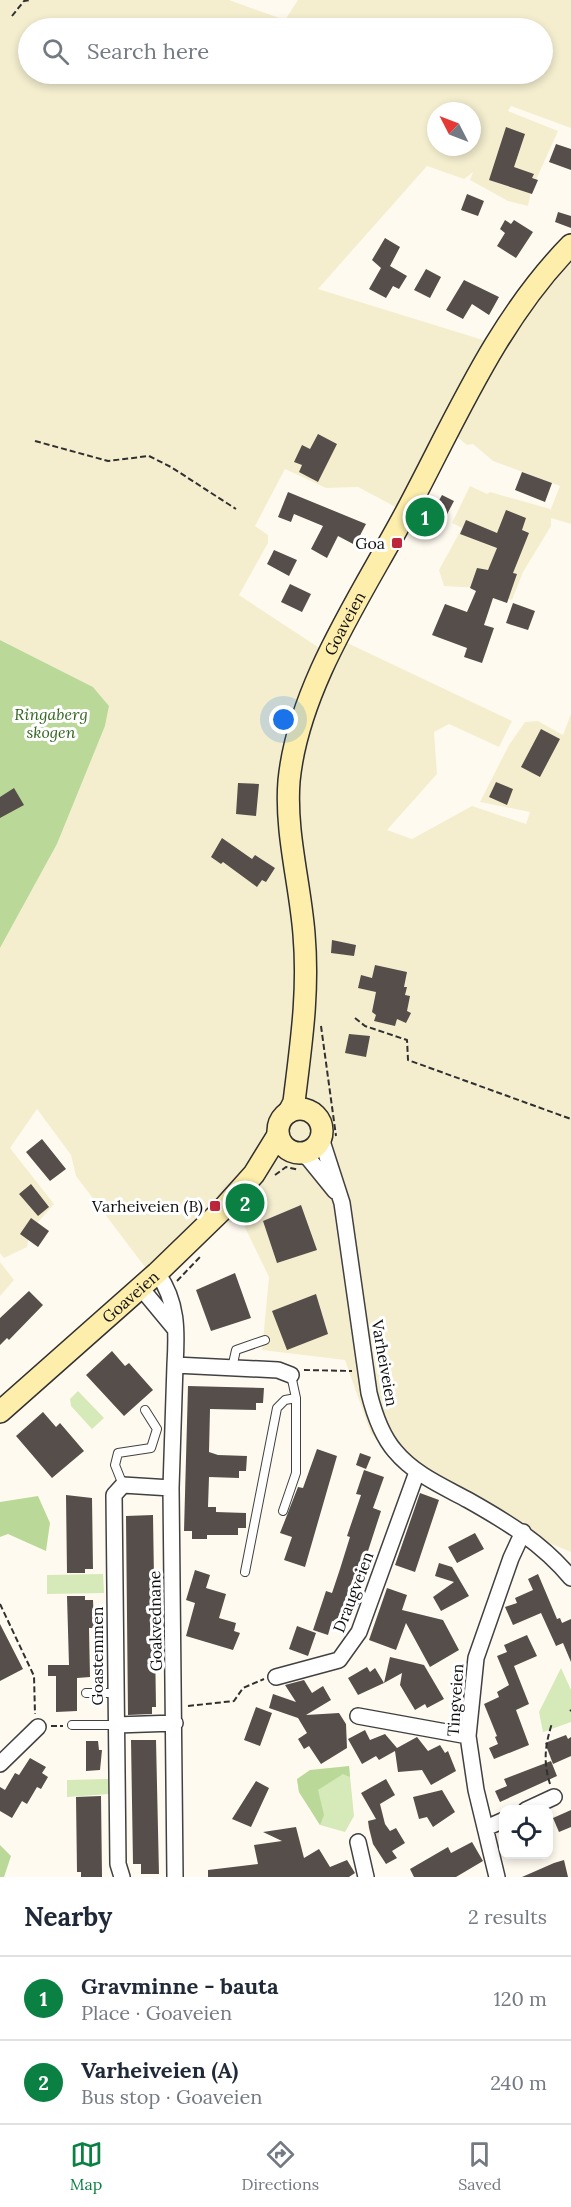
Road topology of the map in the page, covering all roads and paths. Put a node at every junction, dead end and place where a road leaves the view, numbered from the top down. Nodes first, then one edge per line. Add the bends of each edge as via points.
1 (30, 0) edge
2 (12, 16) dead end
3 (571, 245) edge
4 (35, 441) dead end
5 (236, 508) dead end
6 (355, 1018) dead end
7 (320, 1022) dead end
8 (302, 1053) junction
9 (289, 1112) junction
10 (316, 1116) junction
11 (571, 1119) edge
12 (278, 1136) junction
13 (329, 1139) junction
14 (297, 1153) junction
15 (254, 1174) junction
16 (342, 1203) junction
17 (157, 1274) junction
18 (141, 1288) junction
19 (177, 1332) junction
20 (265, 1340) dead end
21 (175, 1365) junction
22 (231, 1368) junction
23 (352, 1371) dead end
24 (291, 1375) junction
25 (296, 1398) junction
26 (146, 1410) dead end
27 (0, 1412) edge
28 (417, 1472) junction
29 (123, 1485) junction
30 (171, 1488) junction
31 (283, 1511) dead end
32 (523, 1532) junction
33 (245, 1572) dead end
34 (571, 1578) edge
35 (0, 1604) edge
36 (276, 1677) joint
37 (86, 1693) dead end
38 (115, 1694) junction
39 (358, 1716) dead end
40 (175, 1717) junction
41 (552, 1723) dead end
42 (72, 1725) joint
43 (116, 1725) junction
44 (38, 1727) junction
45 (468, 1736) junction
46 (0, 1764) edge
47 (554, 1797) joint
48 (535, 1805) edge
49 (499, 1822) edge
50 (486, 1828) junction
51 (358, 1842) dead end
52 (122, 1877) edge
53 (175, 1877) edge
54 (366, 1877) edge
55 (498, 1877) edge

1 - 2 path via 24,1
3 - 8 main road, Goaveien via 526,296 483,366 340,635 303,716 293,750 288,806 304,935 306,1019
4 - 5 path via 108,461 149,456
6 - 11 path via 365,1026 407,1040 408,1060
7 - 13 path
8 - 9 main road, Goaveien
8 - 10 main road, Goaveien
9 - 10 main road via 301,1109
9 - 12 main road via 280,1122
10 - 13 main road
12 - 14 main road via 284,1147
12 - 15 main road, Goaveien
13 - 14 main road
13 - 16 street, Varheiveien
14 - 15 main road, Goaveien via 284,1155
14 - 16 street via 318,1170
15 - 17 main road, Goaveien
16 - 28 street, Varheiveien via 369,1393 394,1450
17 - 18 main road, Goaveien
17 - 19 street, Goakvednane via 169,1289
18 - 19 street
18 - 27 main road, Goaveien
19 - 21 street, Goakvednane
20 - 22 lane via 236,1350
21 - 22 street
21 - 30 street, Goakvednane
22 - 24 street via 278,1370
23 - 24 path via 304,1370
24 - 25 lane
25 - 31 lane via 296,1473
25 - 33 lane via 285,1400 277,1408
26 - 29 lane via 157,1429 154,1445 118,1453 115,1465
28 - 32 street, Varheiveien
28 - 36 street, Draugveien via 350,1649 339,1660
29 - 30 street
29 - 38 street, Goastemmen via 114,1495
30 - 40 street, Goakvednane
32 - 34 street, Varheiveien
32 - 45 street, Tingveien via 476,1658
35 - 44 path via 34,1676
36 - 40 path via 243,1688 234,1701 191,1706
37 - 38 lane
38 - 43 street, Goastemmen
39 - 45 street
40 - 43 street
40 - 53 street, Goakvednane
41 - 47 path via 544,1765
42 - 43 lane
42 - 44 path
43 - 52 street, Goastemmen via 118,1864
44 - 46 street
45 - 50 street, Tingveien
47 - 48 street
49 - 50 street
50 - 55 street, Tingveien
51 - 54 street

